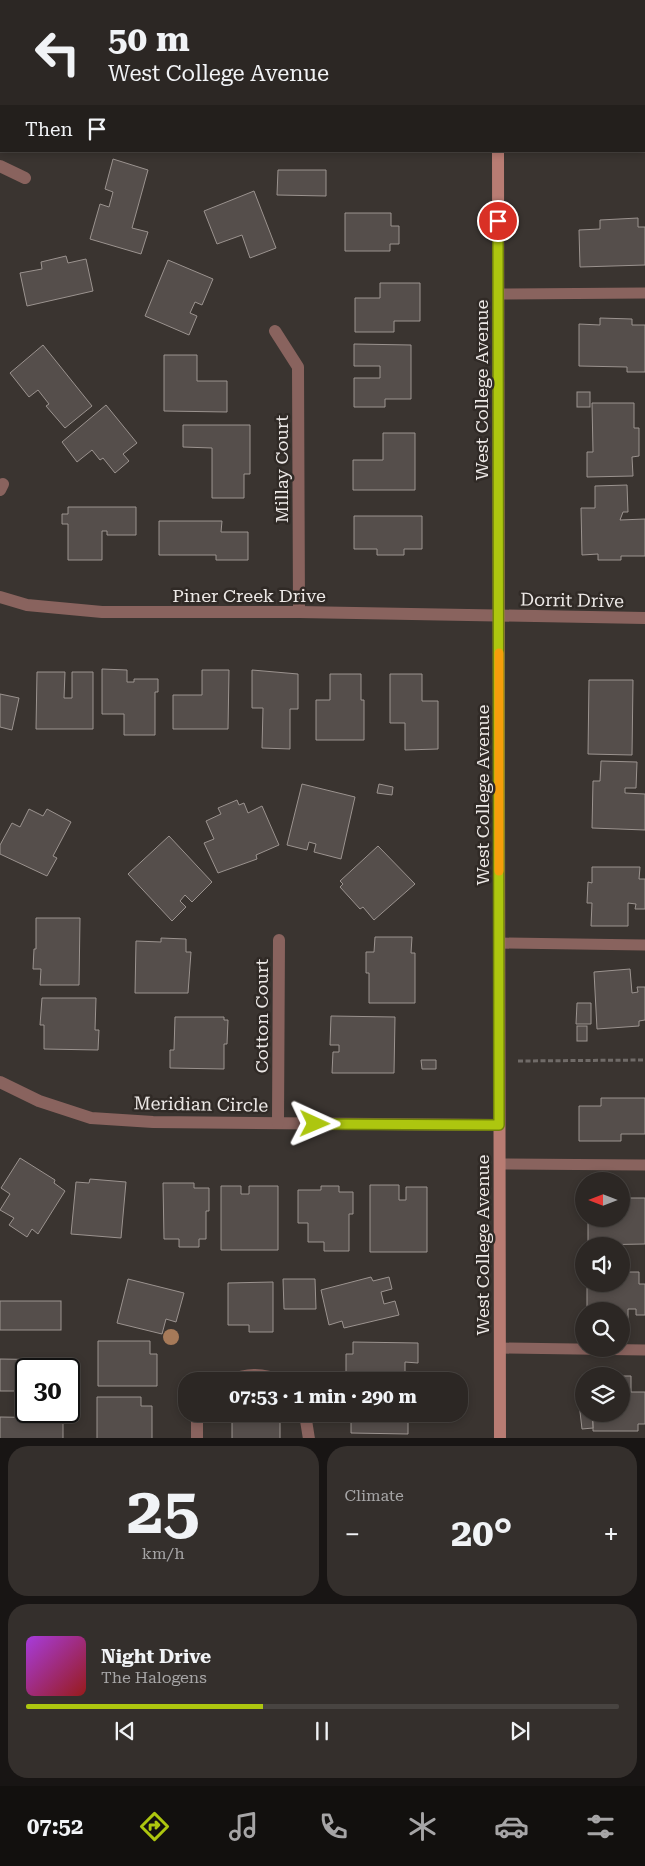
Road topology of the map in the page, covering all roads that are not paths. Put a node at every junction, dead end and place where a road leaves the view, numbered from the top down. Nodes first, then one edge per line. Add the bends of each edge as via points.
1 (498, 152) edge
2 (0, 166) edge
3 (25, 178) dead end
4 (645, 292) edge
5 (498, 294) junction
6 (276, 331) dead end
7 (0, 597) edge
8 (299, 612) junction
9 (499, 617) junction
10 (645, 618) edge
11 (279, 940) dead end
12 (499, 943) junction
13 (645, 945) edge
14 (0, 1082) edge
15 (278, 1123) junction
16 (499, 1125) junction
17 (500, 1164) junction
18 (645, 1165) edge
19 (500, 1348) junction
20 (645, 1350) edge
21 (197, 1422) edge
22 (306, 1422) edge
23 (197, 1438) edge
24 (309, 1438) edge
25 (500, 1438) edge

1 - 5 main road, West College Avenue
2 - 3 street
4 - 5 lane
5 - 9 main road, West College Avenue
6 - 8 street, Millay Court via 298,367
7 - 8 street, Piner Creek Drive via 27,605 102,612
8 - 9 street, Piner Creek Drive
9 - 10 street, Dorrit Drive
9 - 12 main road, West College Avenue
11 - 15 street, Cotton Court
12 - 13 lane
12 - 16 main road, West College Avenue
14 - 15 street, Meridian Circle via 39,1101 91,1118
15 - 16 street, Meridian Circle
16 - 17 main road, West College Avenue
17 - 18 lane
17 - 19 main road, West College Avenue
19 - 20 lane
19 - 25 main road, West College Avenue
21 - 23 street
22 - 24 street

